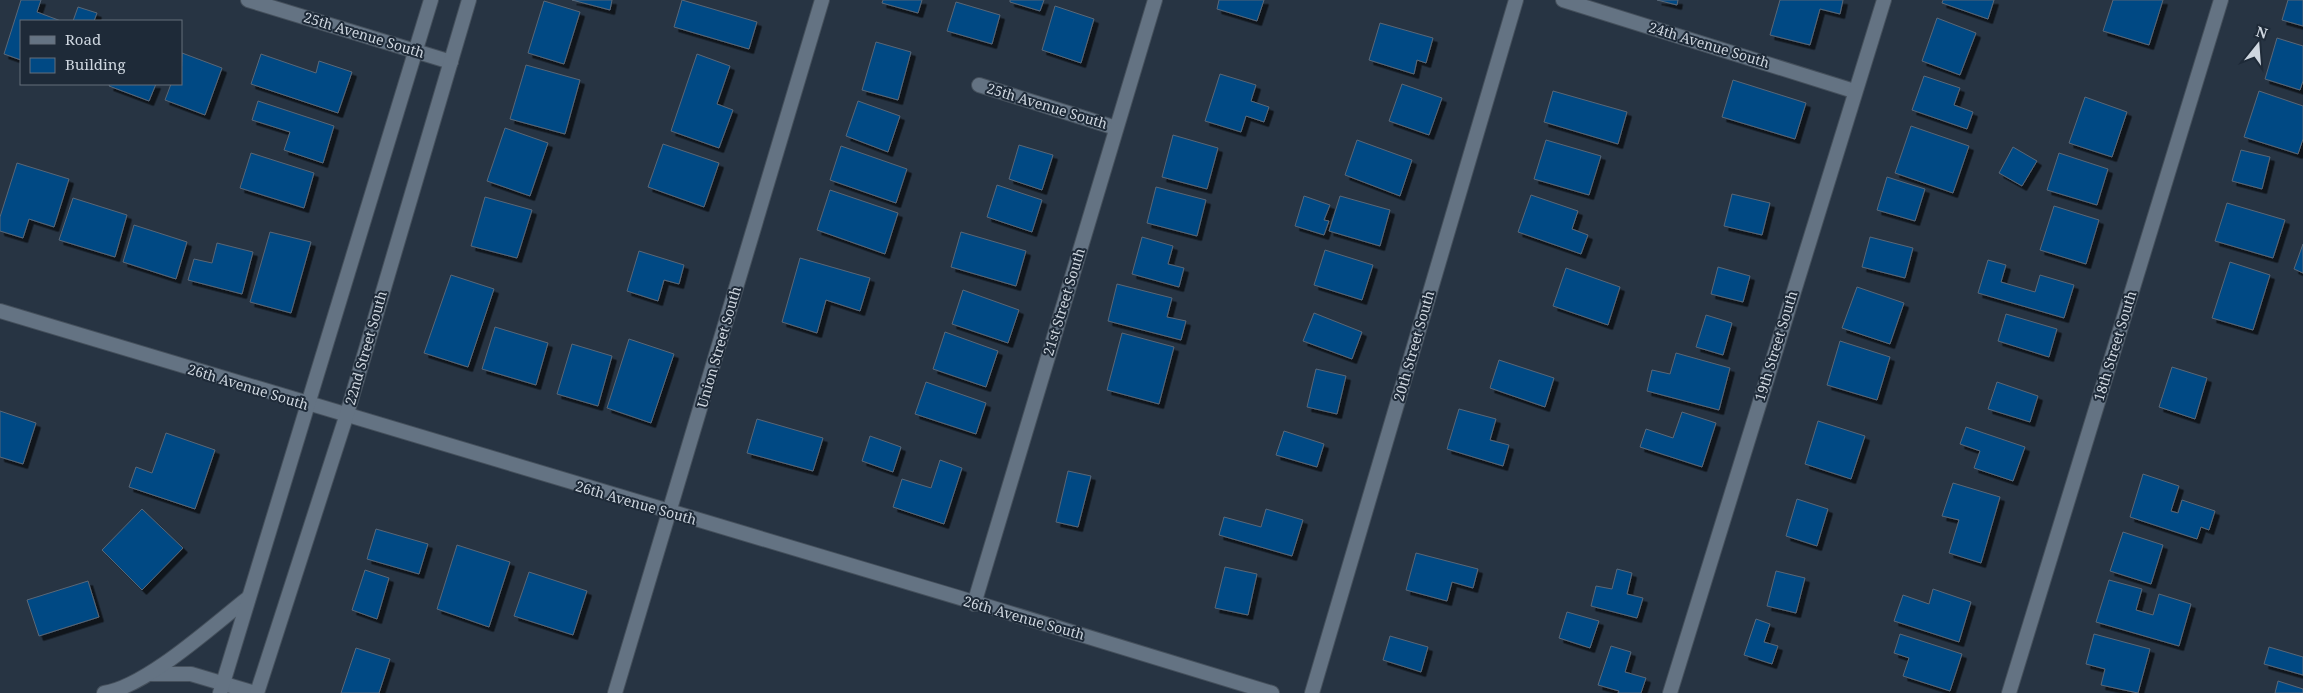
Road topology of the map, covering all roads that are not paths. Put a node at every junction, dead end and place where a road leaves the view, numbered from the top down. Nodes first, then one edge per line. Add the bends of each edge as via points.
1 (248, 0) edge
2 (431, 0) edge
3 (469, 0) edge
4 (822, 0) edge
5 (1154, 0) edge
6 (1516, 0) edge
7 (1563, 0) edge
8 (1884, 0) edge
9 (2221, 0) edge
10 (416, 50) junction
11 (451, 62) junction
12 (978, 85) dead end
13 (1854, 91) junction
14 (1116, 128) junction
15 (0, 311) edge
16 (308, 405) junction
17 (346, 416) junction
18 (670, 513) junction
19 (248, 598) junction
20 (974, 604) junction
21 (150, 674) junction
22 (222, 688) edge
23 (104, 693) edge
24 (256, 693) edge
25 (615, 693) edge
26 (1272, 693) edge
27 (1312, 693) edge
28 (1670, 693) edge
29 (2009, 693) edge

1 - 10 street, 25th Avenue South
2 - 10 street
3 - 11 street, 22nd Street South
4 - 18 street, Union Street South
5 - 14 street, 21st Street South
6 - 27 street, 20th Street South
7 - 13 street, 24th Avenue South
8 - 13 street, 19th Street South
9 - 29 street, 18th Street South
10 - 11 street, 25th Avenue South
10 - 16 street
11 - 17 street, 22nd Street South
12 - 14 street, 25th Avenue South
13 - 28 street, 19th Street South
14 - 20 street, 21st Street South
15 - 16 street, 26th Avenue South
16 - 17 street, 26th Avenue South
16 - 19 street
17 - 18 street, 26th Avenue South
17 - 24 street, 22nd Street South
18 - 20 street, 26th Avenue South
18 - 25 street, Union Street South
19 - 21 street
19 - 22 street
20 - 26 street, 26th Avenue South
21 - 22 street via 191,674
21 - 23 street
22 - 24 street

